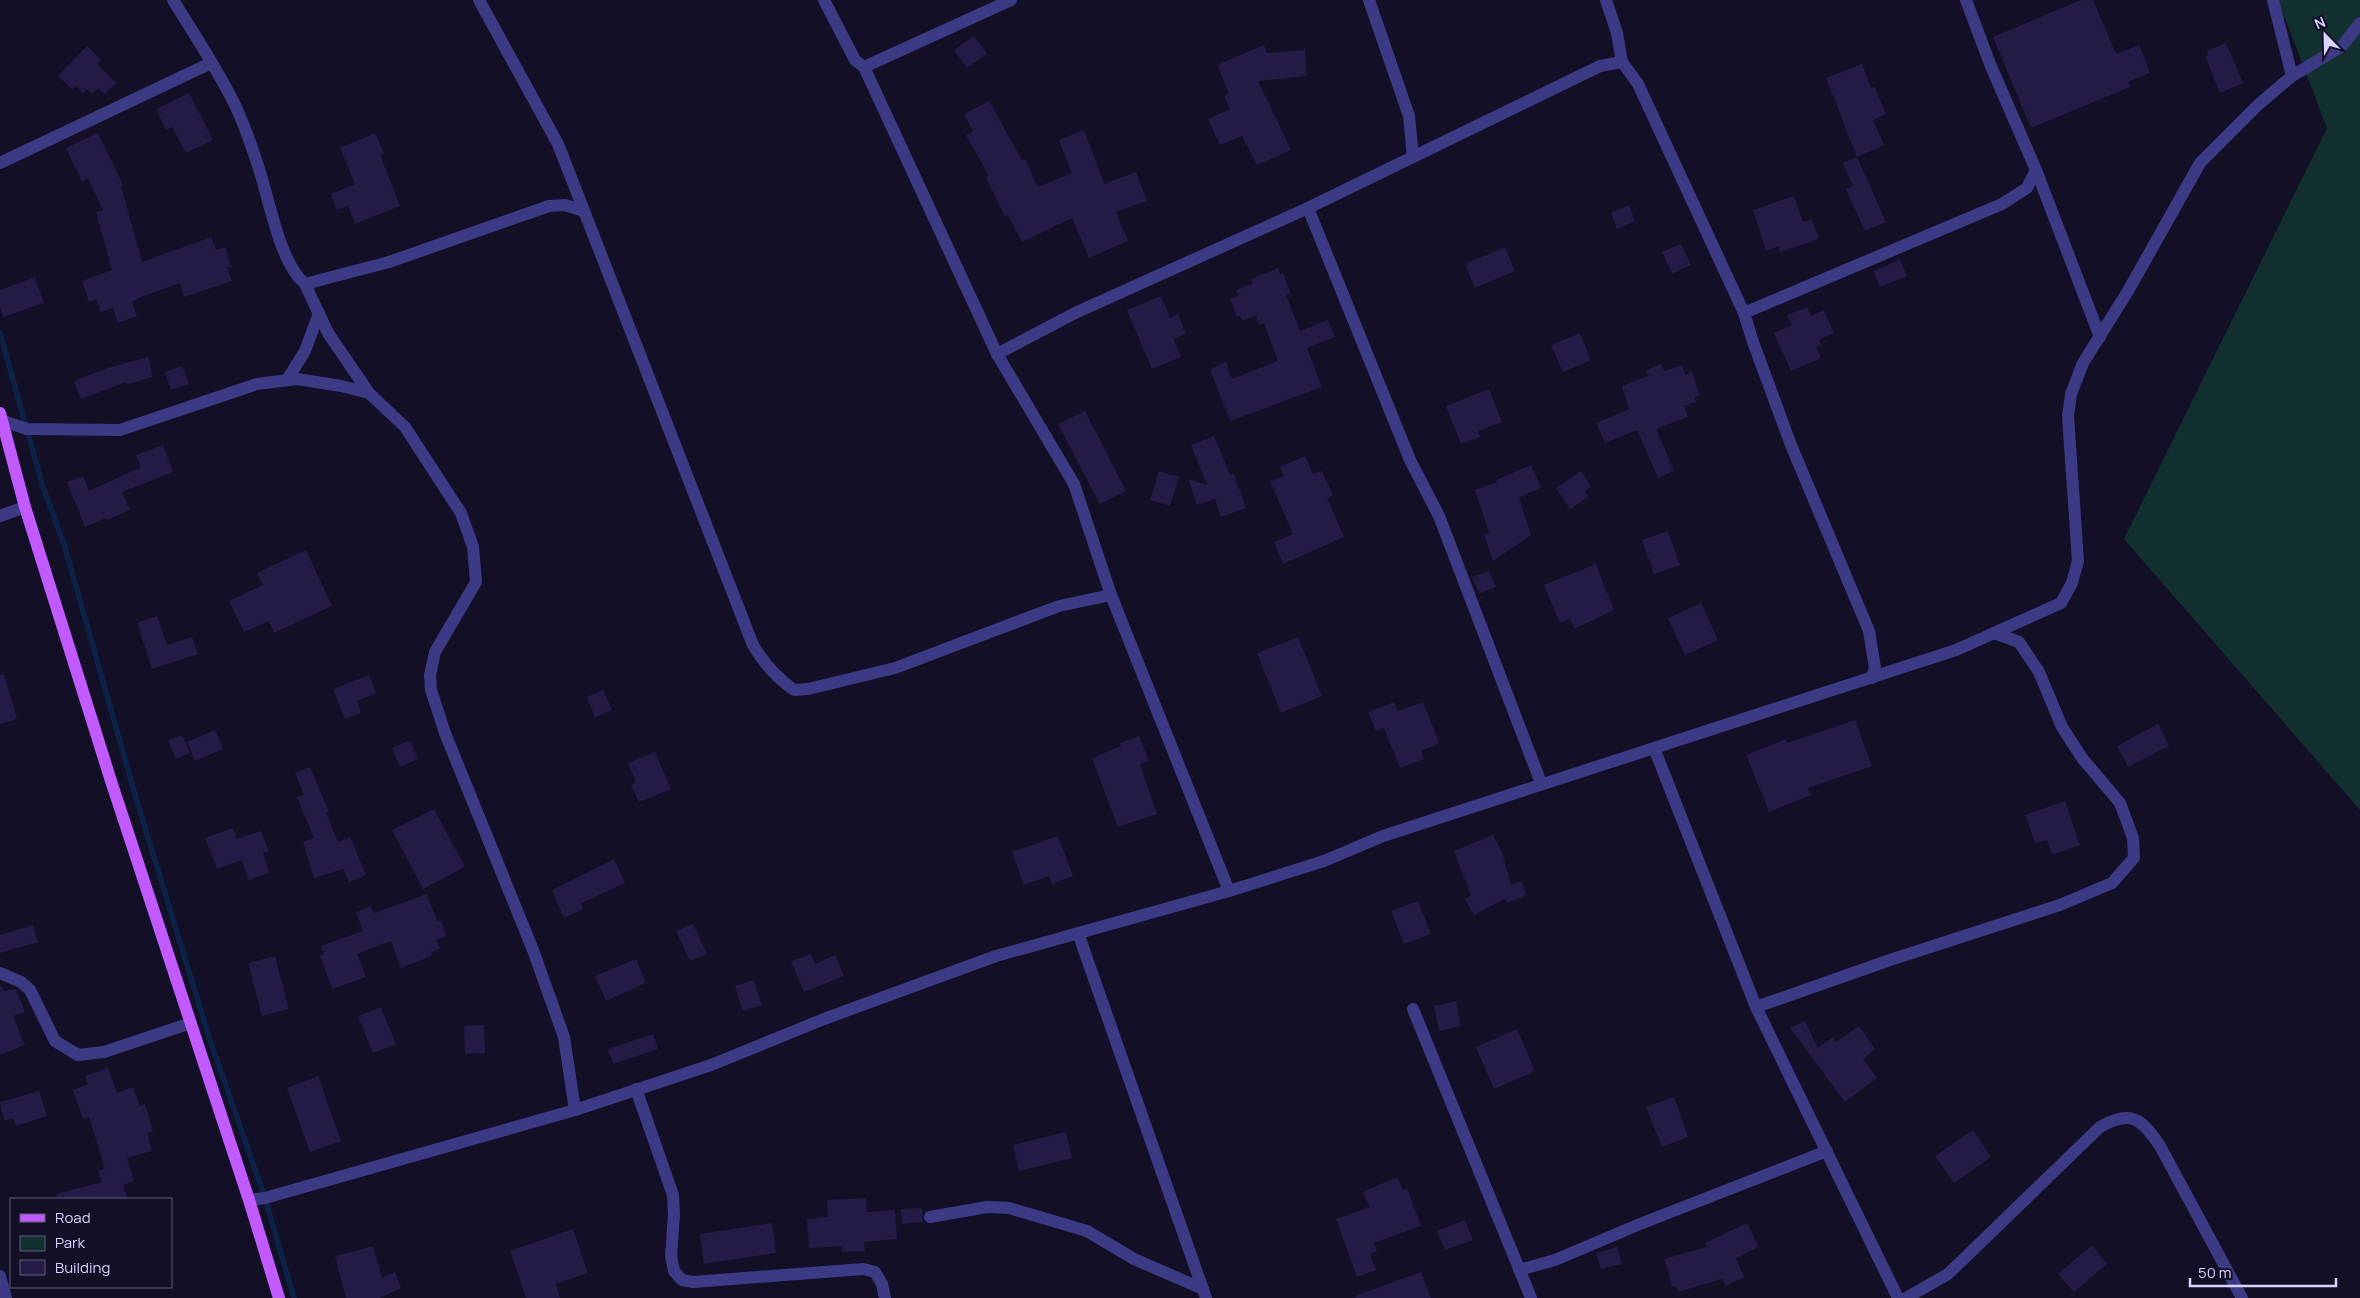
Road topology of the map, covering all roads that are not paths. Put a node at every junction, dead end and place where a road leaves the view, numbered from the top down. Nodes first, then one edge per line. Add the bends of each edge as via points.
1 (173, 0) edge
2 (479, 0) edge
3 (824, 0) edge
4 (1011, 0) edge
5 (1369, 0) edge
6 (1606, 0) edge
7 (1966, 0) edge
8 (2273, 0) edge
9 (2360, 23) edge
10 (211, 62) junction
11 (1622, 62) junction
12 (864, 67) junction
13 (2292, 76) junction
14 (1413, 157) junction
15 (0, 163) edge
16 (2036, 170) junction
17 (1308, 208) junction
18 (584, 211) junction
19 (305, 284) junction
20 (319, 313) junction
21 (1744, 313) junction
22 (2100, 337) junction
23 (998, 354) junction
24 (287, 380) junction
25 (368, 393) junction
26 (1, 417) edge
27 (25, 507) junction
28 (0, 516) edge
29 (1111, 596) junction
30 (1994, 632) junction
31 (1872, 678) junction
32 (1654, 748) junction
33 (1541, 783) junction
34 (1229, 891) junction
35 (1078, 933) junction
36 (0, 973) edge
37 (1756, 1007) junction
38 (1413, 1009) dead end
39 (191, 1023) junction
40 (636, 1089) junction
41 (575, 1110) junction
42 (1827, 1151) junction
43 (249, 1200) junction
44 (930, 1217) dead end
45 (1520, 1270) junction
46 (0, 1276) edge
47 (1205, 1294) edge
48 (6, 1298) edge
49 (279, 1298) edge
50 (885, 1298) edge
51 (1531, 1298) edge
52 (1898, 1298) edge
53 (1906, 1298) edge
54 (2242, 1298) edge

1 - 10 street
2 - 18 street via 558,144
3 - 12 street via 855,60
4 - 12 street
5 - 14 street via 1409,116
6 - 11 street
7 - 16 street
8 - 13 street
9 - 13 street via 2342,46
10 - 15 street
10 - 19 street via 235,105 291,265
11 - 14 street via 1600,66
11 - 21 street via 1638,84
12 - 23 street
13 - 22 street via 2200,163
14 - 17 street
16 - 21 street via 2027,188 2002,204
16 - 22 street
17 - 23 street via 1075,313
17 - 33 street via 1411,462 1439,516
18 - 19 street via 565,205 549,206 389,262
18 - 29 street via 753,645 765,666 794,690 895,668 1059,606
19 - 20 street
20 - 24 street via 304,351
20 - 25 street via 328,333
21 - 31 street via 1791,445 1869,631 1875,668
22 - 30 street via 2083,363 2071,394 2068,416 2078,561 2072,583 2061,603
23 - 29 street via 1074,484
24 - 25 street via 341,386
24 - 26 street via 257,384 120,430 27,429
25 - 41 street via 405,427 461,513 473,547 476,582 435,652 430,675 431,690 564,1036
26 - 27 main road
27 - 28 street
27 - 39 main road
29 - 34 street
30 - 31 street via 1956,650
30 - 37 street via 2020,642 2039,672 2062,727 2082,758 2120,803 2133,838 2134,858 2112,883 2060,905
31 - 32 street
32 - 33 street
32 - 37 street
33 - 34 street via 1383,836 1324,861
34 - 35 street
35 - 40 street via 996,956 824,1019 711,1065
35 - 47 street
36 - 39 street via 21,982 30,990 55,1041 78,1055 104,1052
37 - 42 street
38 - 45 street
39 - 43 main road
40 - 41 street
40 - 50 street via 673,1195 671,1256 674,1271 682,1280 693,1282 863,1269 875,1272
41 - 43 street
42 - 45 street via 1555,1260
42 - 52 street
43 - 49 main road
44 - 47 street via 986,1207 1009,1208 1087,1232
45 - 51 street
46 - 48 street
53 - 54 street via 1948,1274 2100,1127 2125,1116 2148,1128 2160,1146

